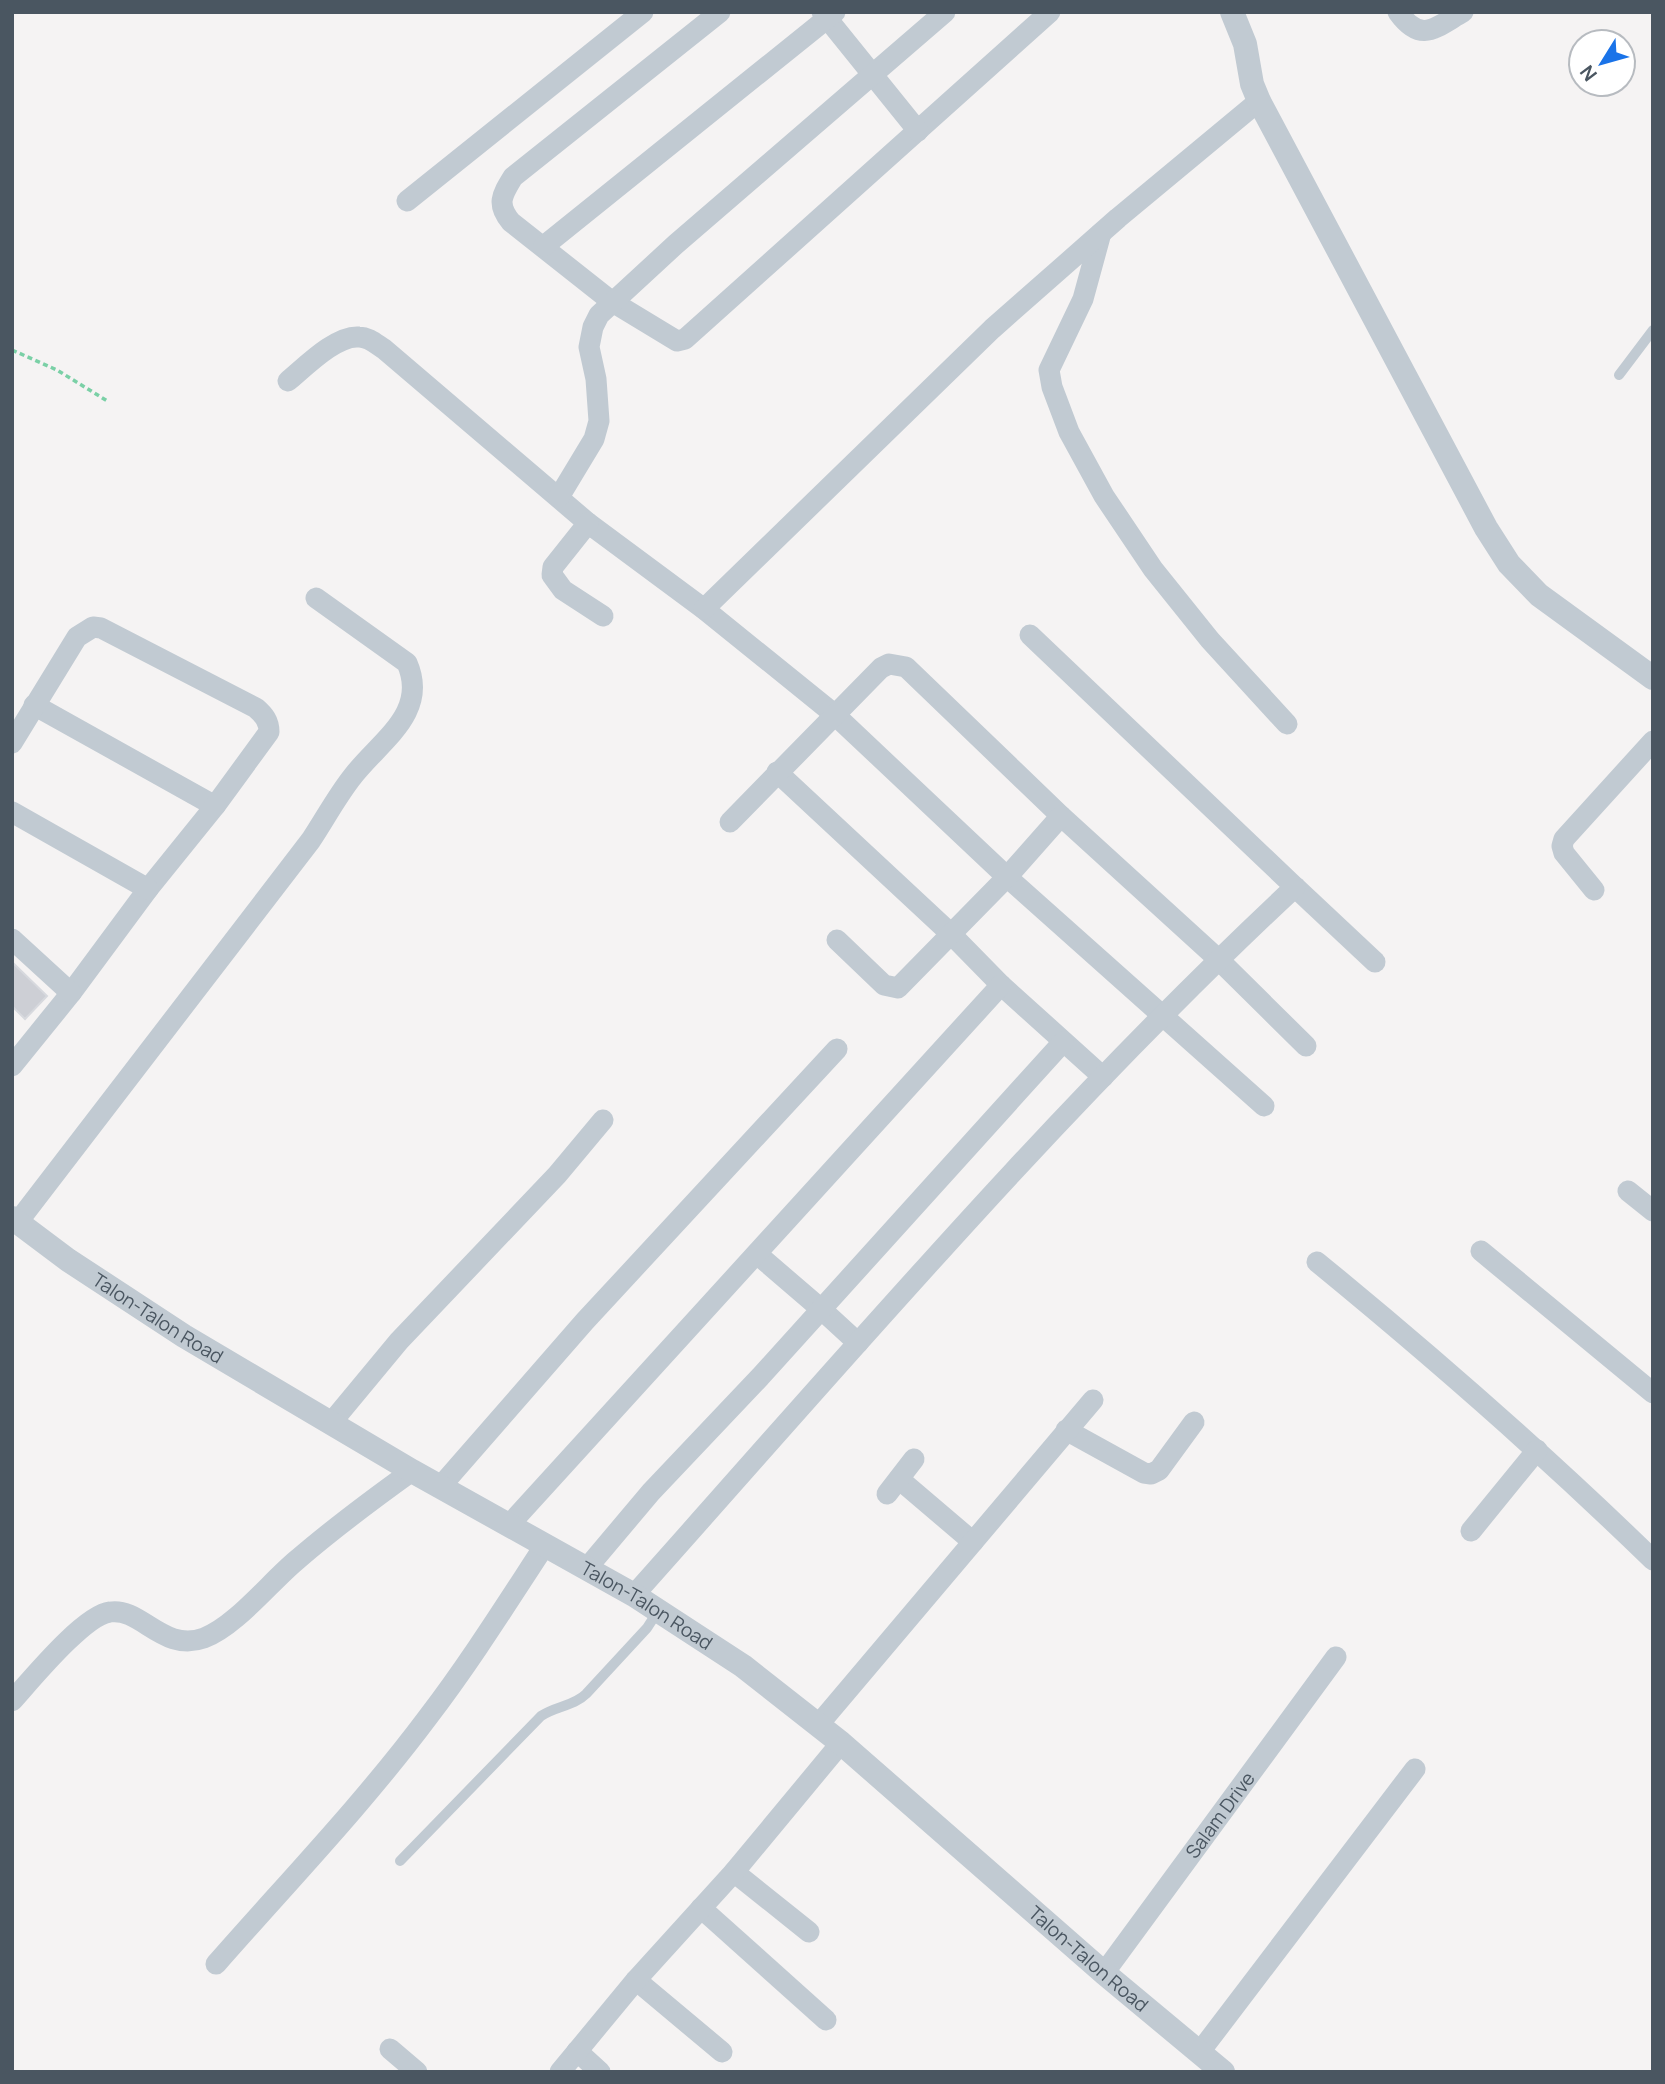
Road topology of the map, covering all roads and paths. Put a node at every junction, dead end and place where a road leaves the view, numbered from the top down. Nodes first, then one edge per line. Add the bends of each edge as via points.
1 (643, 12) edge
2 (720, 12) edge
3 (944, 12) edge
4 (1050, 12) edge
5 (1232, 12) edge
6 (1398, 12) edge
7 (1463, 12) edge
8 (828, 14) edge
9 (872, 75) junction
10 (1259, 101) junction
11 (918, 131) junction
12 (407, 201) dead end
13 (1101, 233) junction
14 (544, 246) junction
15 (611, 301) junction
16 (1653, 330) edge
17 (12, 350) edge
18 (1619, 375) dead end
19 (288, 381) dead end
20 (109, 402) dead end
21 (559, 497) junction
22 (588, 523) junction
23 (316, 598) dead end
24 (704, 610) junction
25 (603, 616) dead end
26 (1030, 635) dead end
27 (1653, 678) edge
28 (34, 705) junction
29 (834, 714) junction
30 (1287, 724) dead end
31 (1653, 741) edge
32 (12, 743) edge
33 (777, 772) junction
34 (215, 806) junction
35 (12, 812) edge
36 (1061, 816) junction
37 (730, 822) dead end
38 (1007, 877) junction
39 (1295, 887) junction
40 (148, 889) junction
41 (1594, 890) dead end
42 (950, 933) junction
43 (12, 939) edge
44 (837, 940) dead end
45 (1218, 959) junction
46 (1374, 962) dead end
47 (1001, 985) junction
48 (71, 993) junction
49 (1161, 1016) junction
50 (1063, 1042) junction
51 (1306, 1046) dead end
52 (837, 1049) dead end
53 (12, 1066) edge
54 (1102, 1077) junction
55 (1264, 1106) dead end
56 (603, 1120) dead end
57 (1628, 1191) dead end
58 (1653, 1211) edge
59 (15, 1221) edge
60 (1481, 1251) dead end
61 (757, 1254) junction
62 (1317, 1262) dead end
63 (821, 1309) junction
64 (858, 1343) junction
65 (1653, 1393) edge
66 (1093, 1400) dead end
67 (1194, 1422) dead end
68 (331, 1423) junction
69 (1066, 1430) junction
70 (1537, 1450) junction
71 (914, 1459) dead end
72 (412, 1471) junction
73 (441, 1486) junction
74 (510, 1524) junction
75 (1471, 1531) dead end
76 (973, 1542) junction
77 (545, 1545) junction
78 (1653, 1560) edge
79 (587, 1568) junction
80 (634, 1595) junction
81 (658, 1611) junction
82 (1336, 1657) dead end
83 (12, 1701) edge
84 (819, 1724) junction
85 (841, 1743) junction
86 (1415, 1769) dead end
87 (400, 1861) dead end
88 (734, 1872) junction
89 (701, 1908) junction
90 (809, 1932) dead end
91 (216, 1964) dead end
92 (1104, 1973) junction
93 (636, 1980) junction
94 (826, 2020) dead end
95 (390, 2049) dead end
96 (576, 2052) junction
97 (722, 2052) dead end
98 (1199, 2053) junction
99 (1219, 2071) edge
100 (417, 2072) edge
101 (560, 2072) edge
102 (600, 2072) edge

1 - 12 street
2 - 14 street via 513,177 503,193 505,215
3 - 9 street
4 - 11 street
5 - 10 street
6 - 7 street via 1411,28 1421,32
8 - 9 street
8 - 14 street
9 - 11 street
9 - 15 street
10 - 13 street
10 - 27 street via 1479,516 1509,564 1539,595
11 - 15 street via 685,339 670,338
13 - 24 street via 992,329
13 - 30 street via 1083,299 1049,370 1069,432 1104,496 1153,569
14 - 15 street
15 - 21 street via 599,314 589,347 599,421 594,439
16 - 18 lane
17 - 20 path via 57,370
19 - 21 street via 335,344 347,338 368,338
21 - 22 street
22 - 24 street
22 - 25 street via 553,567 552,575 563,590
23 - 59 street via 407,663 413,677 411,702 397,728 352,777 303,850
24 - 29 street
26 - 39 street
28 - 32 street
28 - 34 street
28 - 34 street via 77,637 93,627 256,708 266,718 269,732
29 - 33 street
29 - 36 street via 881,668 906,667
29 - 38 street
31 - 41 street via 1564,839 1564,853
33 - 37 street
33 - 42 street
34 - 40 street
35 - 40 street
36 - 38 street
36 - 45 street
38 - 42 street
38 - 49 street
39 - 45 street
39 - 46 street
40 - 48 street
42 - 44 street via 898,988 884,985
42 - 47 street
43 - 48 street
45 - 49 street
45 - 51 street
47 - 50 street
47 - 61 street
48 - 53 street
49 - 54 street
49 - 55 street
50 - 54 street
50 - 63 street
52 - 73 street via 585,1321
54 - 64 street
56 - 68 street via 557,1175 399,1341
57 - 58 street
59 - 68 street, Talon-Talon Road via 174,1330
60 - 65 street
61 - 63 street
61 - 74 street
62 - 70 street
63 - 64 street
63 - 79 street
64 - 80 street
66 - 69 street
67 - 69 street via 1159,1470 1151,1474
68 - 72 street, Talon-Talon Road
69 - 76 street
70 - 75 street
70 - 78 street
71 - 76 street via 893,1487
72 - 73 street, Talon-Talon Road
72 - 83 street via 298,1559 221,1629 188,1641 166,1637 125,1613 111,1611 84,1625
73 - 74 street, Talon-Talon Road
74 - 77 street, Talon-Talon Road
76 - 84 street
77 - 79 street, Talon-Talon Road
77 - 91 street via 428,1718
79 - 80 street, Talon-Talon Road
80 - 81 street, Talon-Talon Road
81 - 84 street, Talon-Talon Road via 743,1666
81 - 87 lane via 586,1694 541,1716
82 - 92 street, Salam Drive
84 - 85 street, Talon-Talon Road
85 - 88 street
85 - 92 street, Talon-Talon Road
86 - 98 street
88 - 89 street
88 - 90 street
89 - 93 street
89 - 94 street
92 - 98 street, Talon-Talon Road
93 - 96 street
93 - 97 street
95 - 100 street
96 - 101 street
96 - 102 street
98 - 99 street, Talon-Talon Road

